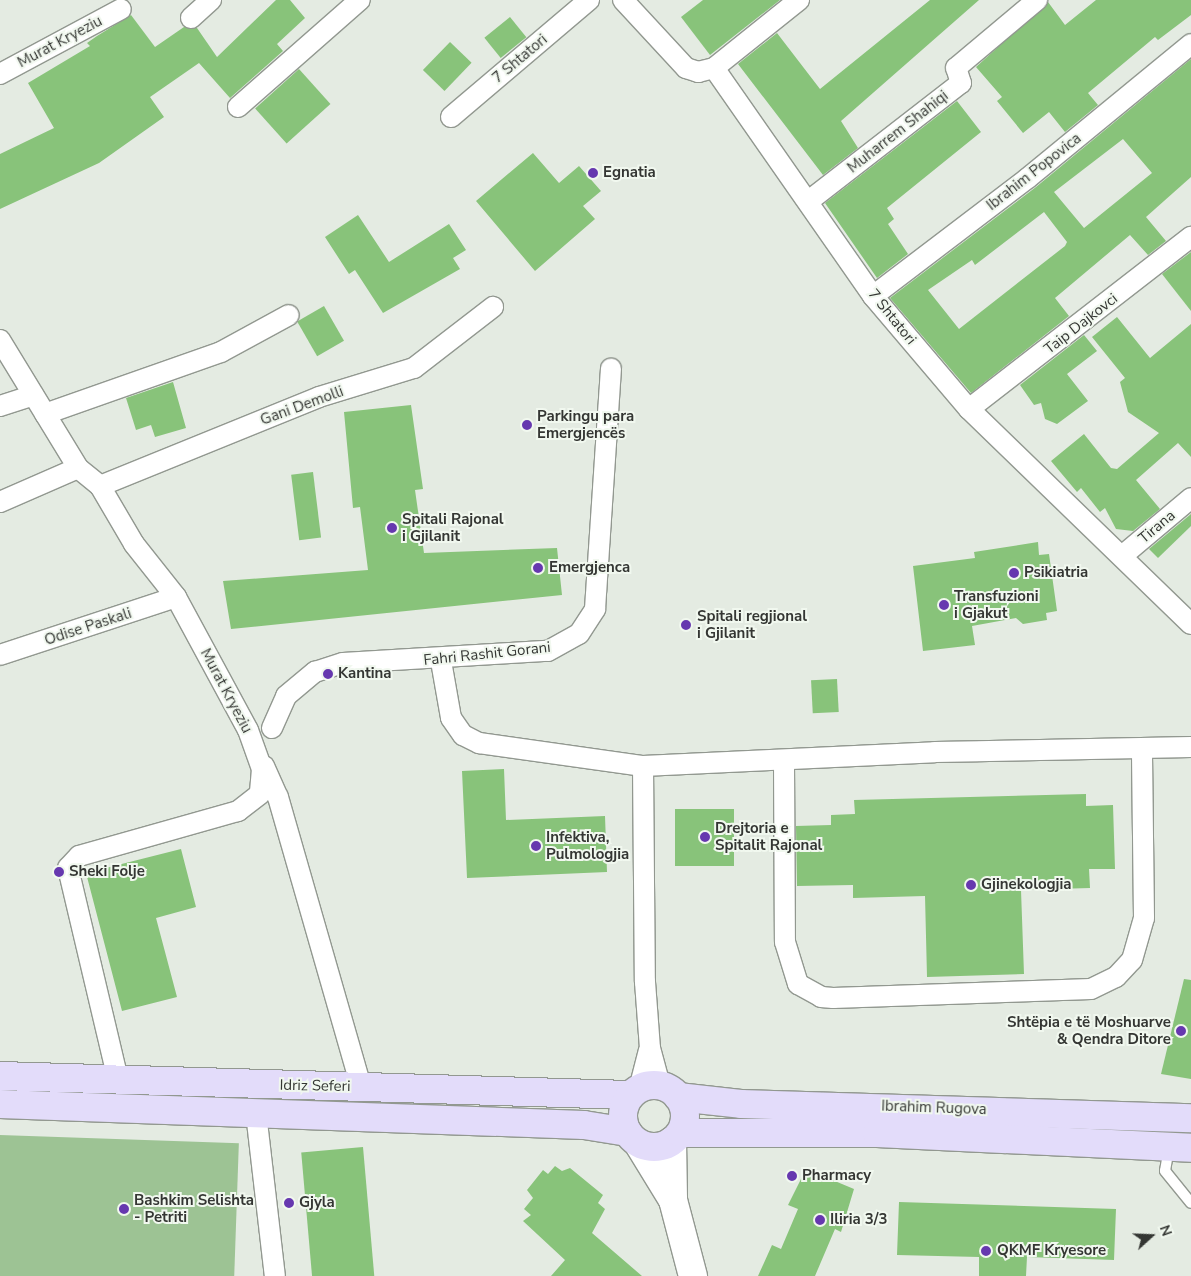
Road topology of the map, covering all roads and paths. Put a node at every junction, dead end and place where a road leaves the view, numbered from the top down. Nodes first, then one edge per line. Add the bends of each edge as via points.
1 (211, 0) edge
2 (360, 0) edge
3 (589, 0) edge
4 (624, 0) edge
5 (799, 0) edge
6 (1037, 0) edge
7 (121, 9) dead end
8 (191, 18) dead end
9 (1191, 44) edge
10 (714, 68) junction
11 (0, 74) edge
12 (238, 108) dead end
13 (451, 117) dead end
14 (810, 200) junction
15 (1191, 237) edge
16 (873, 296) junction
17 (493, 307) dead end
18 (289, 315) dead end
19 (0, 340) edge
20 (611, 369) dead end
21 (33, 395) junction
22 (0, 406) edge
23 (969, 409) junction
24 (45, 414) junction
25 (78, 468) junction
26 (100, 486) junction
27 (1191, 498) edge
28 (0, 502) edge
29 (1122, 556) junction
30 (176, 597) junction
31 (1191, 624) edge
32 (0, 655) edge
33 (441, 661) junction
34 (272, 728) dead end
35 (248, 730) junction
36 (1191, 747) edge
37 (1142, 749) junction
38 (784, 762) junction
39 (643, 766) junction
40 (0, 1076) edge
41 (118, 1079) junction
42 (361, 1087) junction
43 (652, 1092) junction
44 (0, 1104) edge
45 (256, 1113) junction
46 (1191, 1118) edge
47 (676, 1137) junction
48 (632, 1138) junction
49 (1180, 1148) edge
50 (673, 1200) junction
51 (1191, 1203) edge
52 (275, 1276) edge
53 (693, 1276) edge

1 - 8 street
2 - 12 street
3 - 13 street, 7 Shtatori
4 - 10 street via 686,68 698,72
5 - 10 street
6 - 14 street, Muharrem Shahiqi via 956,68 960,83
7 - 11 street, Murat Kryeziu
9 - 16 street, Ibrahim Popovica via 1028,178
10 - 14 street, 7 Shtatori
14 - 16 street, 7 Shtatori
15 - 23 street, Taip Dajkovci
16 - 23 street, 7 Shtatori
17 - 26 street, Gani Demolli via 414,368 319,397
18 - 24 street via 221,352
19 - 21 street, Murat Kryeziu
20 - 33 street, Fahri Rashit Gorani via 595,609 589,622 565,645 548,651
21 - 22 street
21 - 24 street, Murat Kryeziu
23 - 29 street, 7 Shtatori
24 - 25 street, Murat Kryeziu
25 - 26 street, Murat Kryeziu
25 - 28 street
26 - 30 street, Murat Kryeziu via 134,544
27 - 29 street, Tirana
29 - 31 street, 7 Shtatori
30 - 32 street, Odise Paskali
30 - 35 street, Murat Kryeziu
33 - 34 street, Fahri Rashit Gorani via 343,663 315,672 286,696
33 - 39 street via 451,718 463,735 479,743
35 - 41 street, Murat Kryeziu via 262,784 250,805 79,856 68,868
35 - 42 street via 278,797
36 - 37 street
37 - 38 street via 935,752
37 - 38 street via 1144,918 1132,960 1116,976 1091,989 833,998 821,997 798,984 784,942
38 - 39 street
39 - 43 street via 643,942
40 - 41 main road, Idriz Seferi
41 - 42 main road, Idriz Seferi
42 - 43 main road, Idriz Seferi
43 - 46 main road, Ibrahim Rugova via 741,1104
43 - 47 main road via 685,1114
43 - 48 main road via 623,1115
44 - 45 main road, Idriz Seferi
45 - 48 main road, Idriz Seferi via 584,1125
45 - 52 street
47 - 48 main road, Ibrahim Rugova via 652,1148
47 - 49 main road, Ibrahim Rugova via 877,1134
47 - 50 street
48 - 50 street
49 - 51 lane via 1164,1171
50 - 53 street

